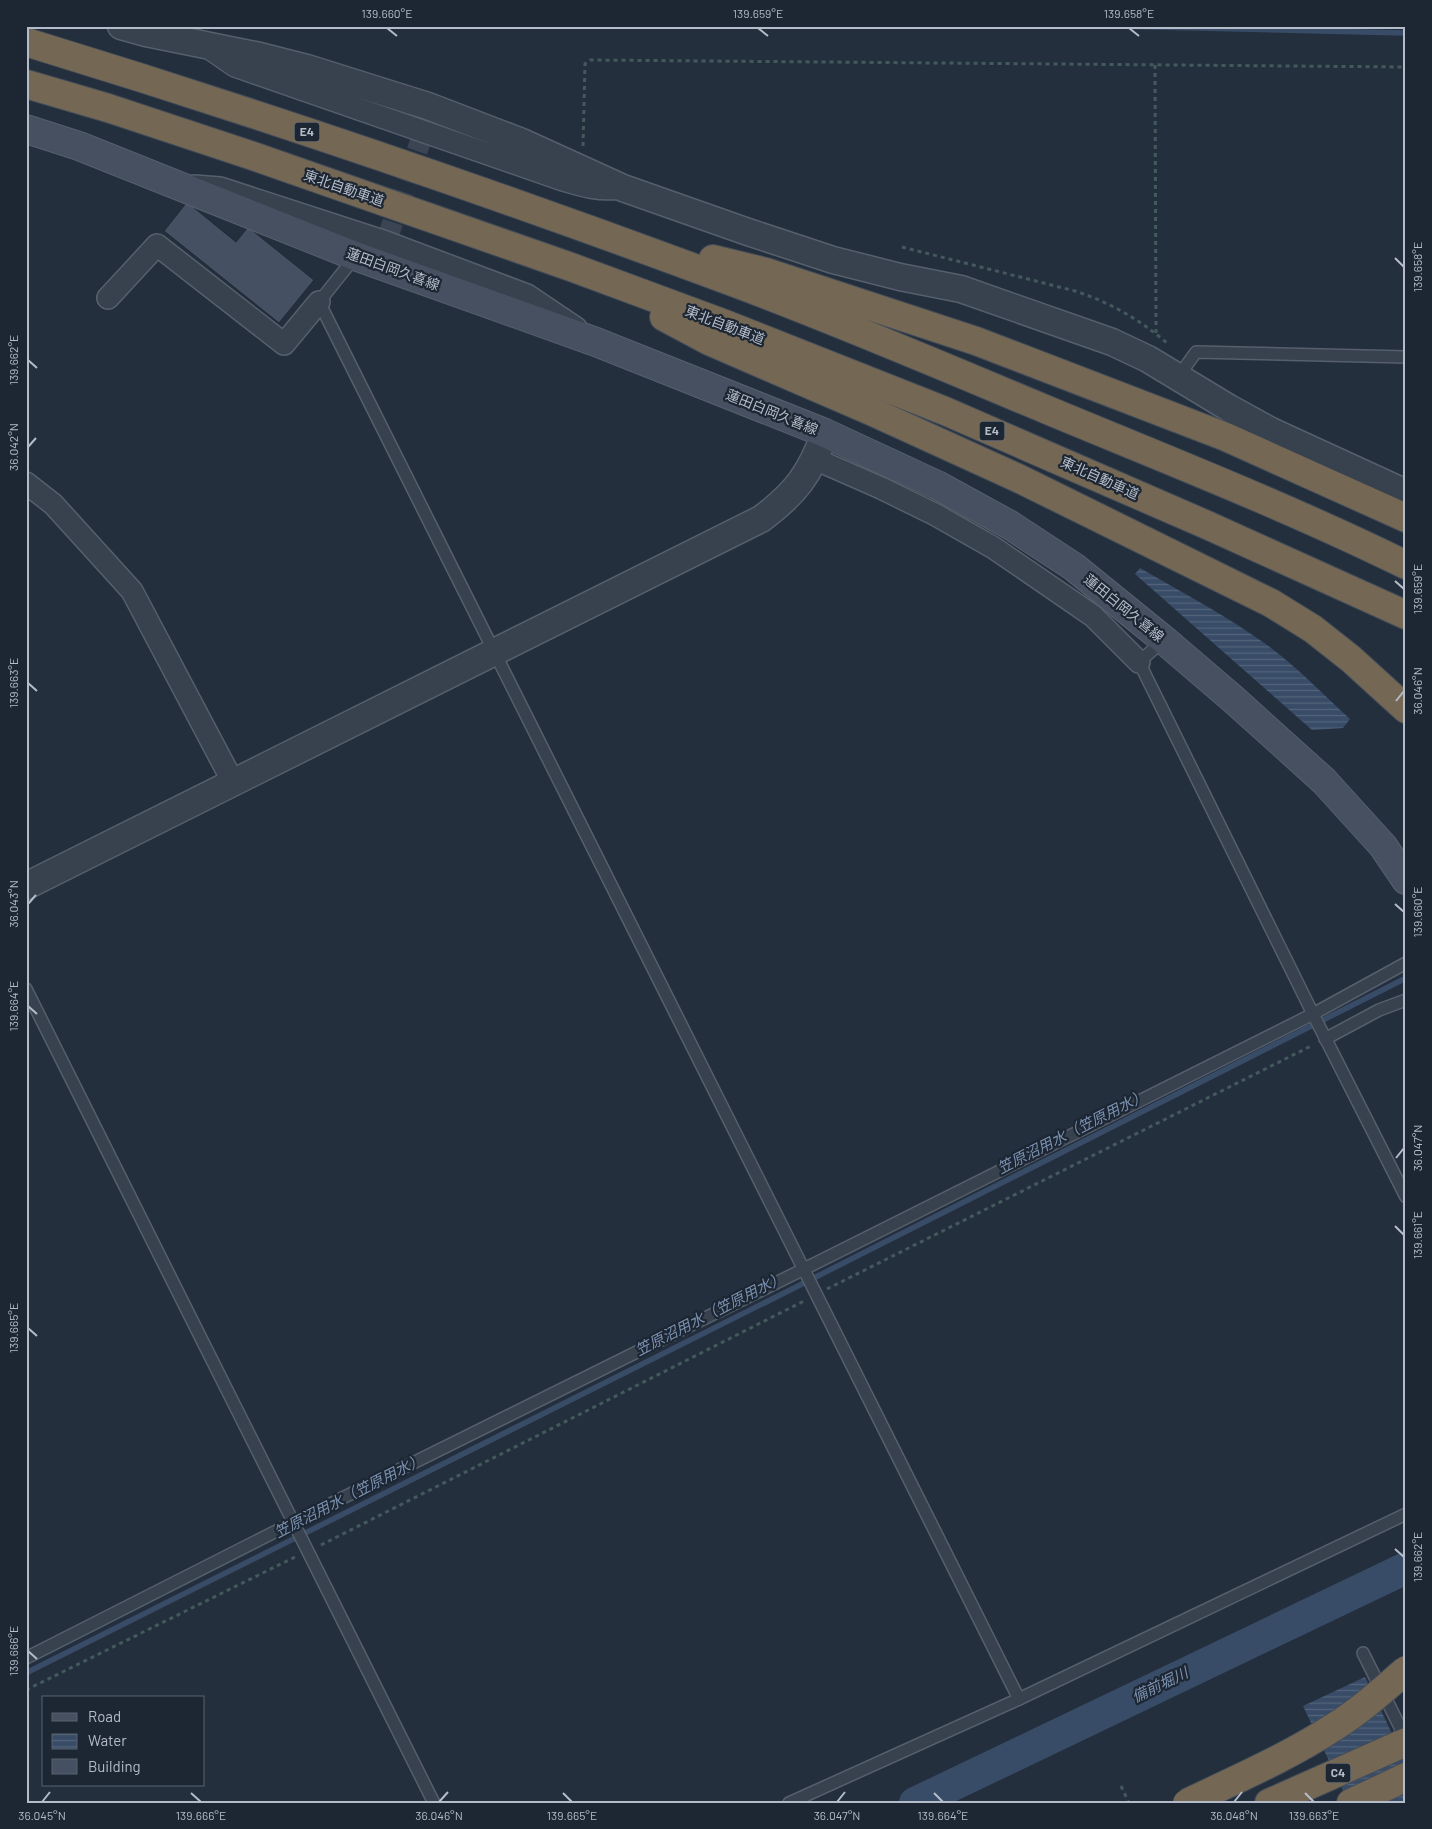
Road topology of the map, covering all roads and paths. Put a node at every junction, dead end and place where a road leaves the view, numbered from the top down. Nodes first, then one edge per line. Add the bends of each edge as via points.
1 (121, 26) edge
2 (26, 42) edge
3 (206, 45) junction
4 (1155, 66) junction
5 (1406, 67) edge
6 (26, 84) edge
7 (26, 129) edge
8 (580, 168) junction
9 (177, 185) junction
10 (623, 188) junction
11 (586, 228) junction
12 (902, 247) dead end
13 (355, 256) junction
14 (571, 267) junction
15 (108, 298) dead end
16 (319, 302) junction
17 (1156, 334) junction
18 (596, 342) junction
19 (1158, 352) junction
20 (1406, 357) edge
21 (1178, 377) junction
22 (825, 434) junction
23 (815, 459) junction
24 (26, 483) edge
25 (1406, 493) edge
26 (1406, 518) edge
27 (1406, 564) edge
28 (1406, 615) edge
29 (1164, 640) junction
30 (493, 651) junction
31 (1139, 662) junction
32 (1406, 709) edge
33 (234, 784) junction
34 (1406, 880) edge
35 (26, 886) edge
36 (1406, 963) edge
37 (26, 989) edge
38 (1406, 1000) edge
39 (1313, 1014) junction
40 (1326, 1039) junction
41 (1406, 1197) edge
42 (804, 1269) junction
43 (817, 1294) junction
44 (1406, 1514) edge
45 (295, 1523) junction
46 (307, 1548) junction
47 (1363, 1653) dead end
48 (26, 1658) edge
49 (1406, 1670) edge
50 (26, 1690) edge
51 (1018, 1699) junction
52 (1406, 1740) edge
53 (1406, 1777) edge
54 (1121, 1786) dead end
55 (434, 1803) edge
56 (789, 1803) edge
57 (1129, 1803) edge
58 (1187, 1803) edge
59 (1269, 1803) edge
60 (1351, 1803) edge

1 - 3 street
2 - 11 highway, E4 via 253,113
3 - 8 street via 307,68 428,106
3 - 10 street via 235,66 563,180 588,188
4 - 5 path
4 - 8 path via 590,60 585,64
4 - 17 path
6 - 14 highway, 東北自動車道 / E4 via 253,156
7 - 9 main road, 蓮田白岡久喜線
8 - 10 street
9 - 13 main road, 蓮田白岡久喜線
9 - 18 street via 220,188 386,242 527,295
10 - 19 street via 833,260 900,278 961,289 1112,342
11 - 26 highway via 766,272 976,341 1226,437
11 - 27 highway, E4 via 926,359 1240,490
12 - 17 path via 1100,299
13 - 16 lane
13 - 18 main road, 蓮田白岡久喜線
14 - 28 highway, 東北自動車道 / E4 via 945,411
14 - 32 highway via 710,341 1020,479 1271,603 1351,659
15 - 16 street via 156,245 284,344
16 - 30 lane
17 - 19 path
17 - 19 path
18 - 22 main road, 蓮田白岡久喜線
19 - 21 street
20 - 21 lane via 1196,352
21 - 25 street via 1271,431
22 - 23 street
22 - 29 main road, 蓮田白岡久喜線 via 937,485 1010,525 1074,567
23 - 30 street via 804,479 782,504 761,519
23 - 31 street via 936,515 994,548 1093,616
24 - 33 street via 53,504 132,591
29 - 31 lane
29 - 34 main road, 蓮田白岡久喜線 via 1324,781 1383,846
30 - 33 street
30 - 42 lane
31 - 39 lane
33 - 35 street
36 - 39 lane
37 - 45 lane
38 - 40 lane via 1379,1010
39 - 40 lane
39 - 42 lane
40 - 41 lane
40 - 43 path
42 - 43 lane
42 - 45 lane
43 - 46 path
43 - 51 lane
44 - 51 lane
45 - 46 lane
45 - 48 lane
46 - 50 path
46 - 55 lane
47 - 52 lane
49 - 58 highway, bridge via 1327,1732
51 - 56 lane
52 - 59 highway, C4
53 - 60 highway, C4
54 - 57 path

